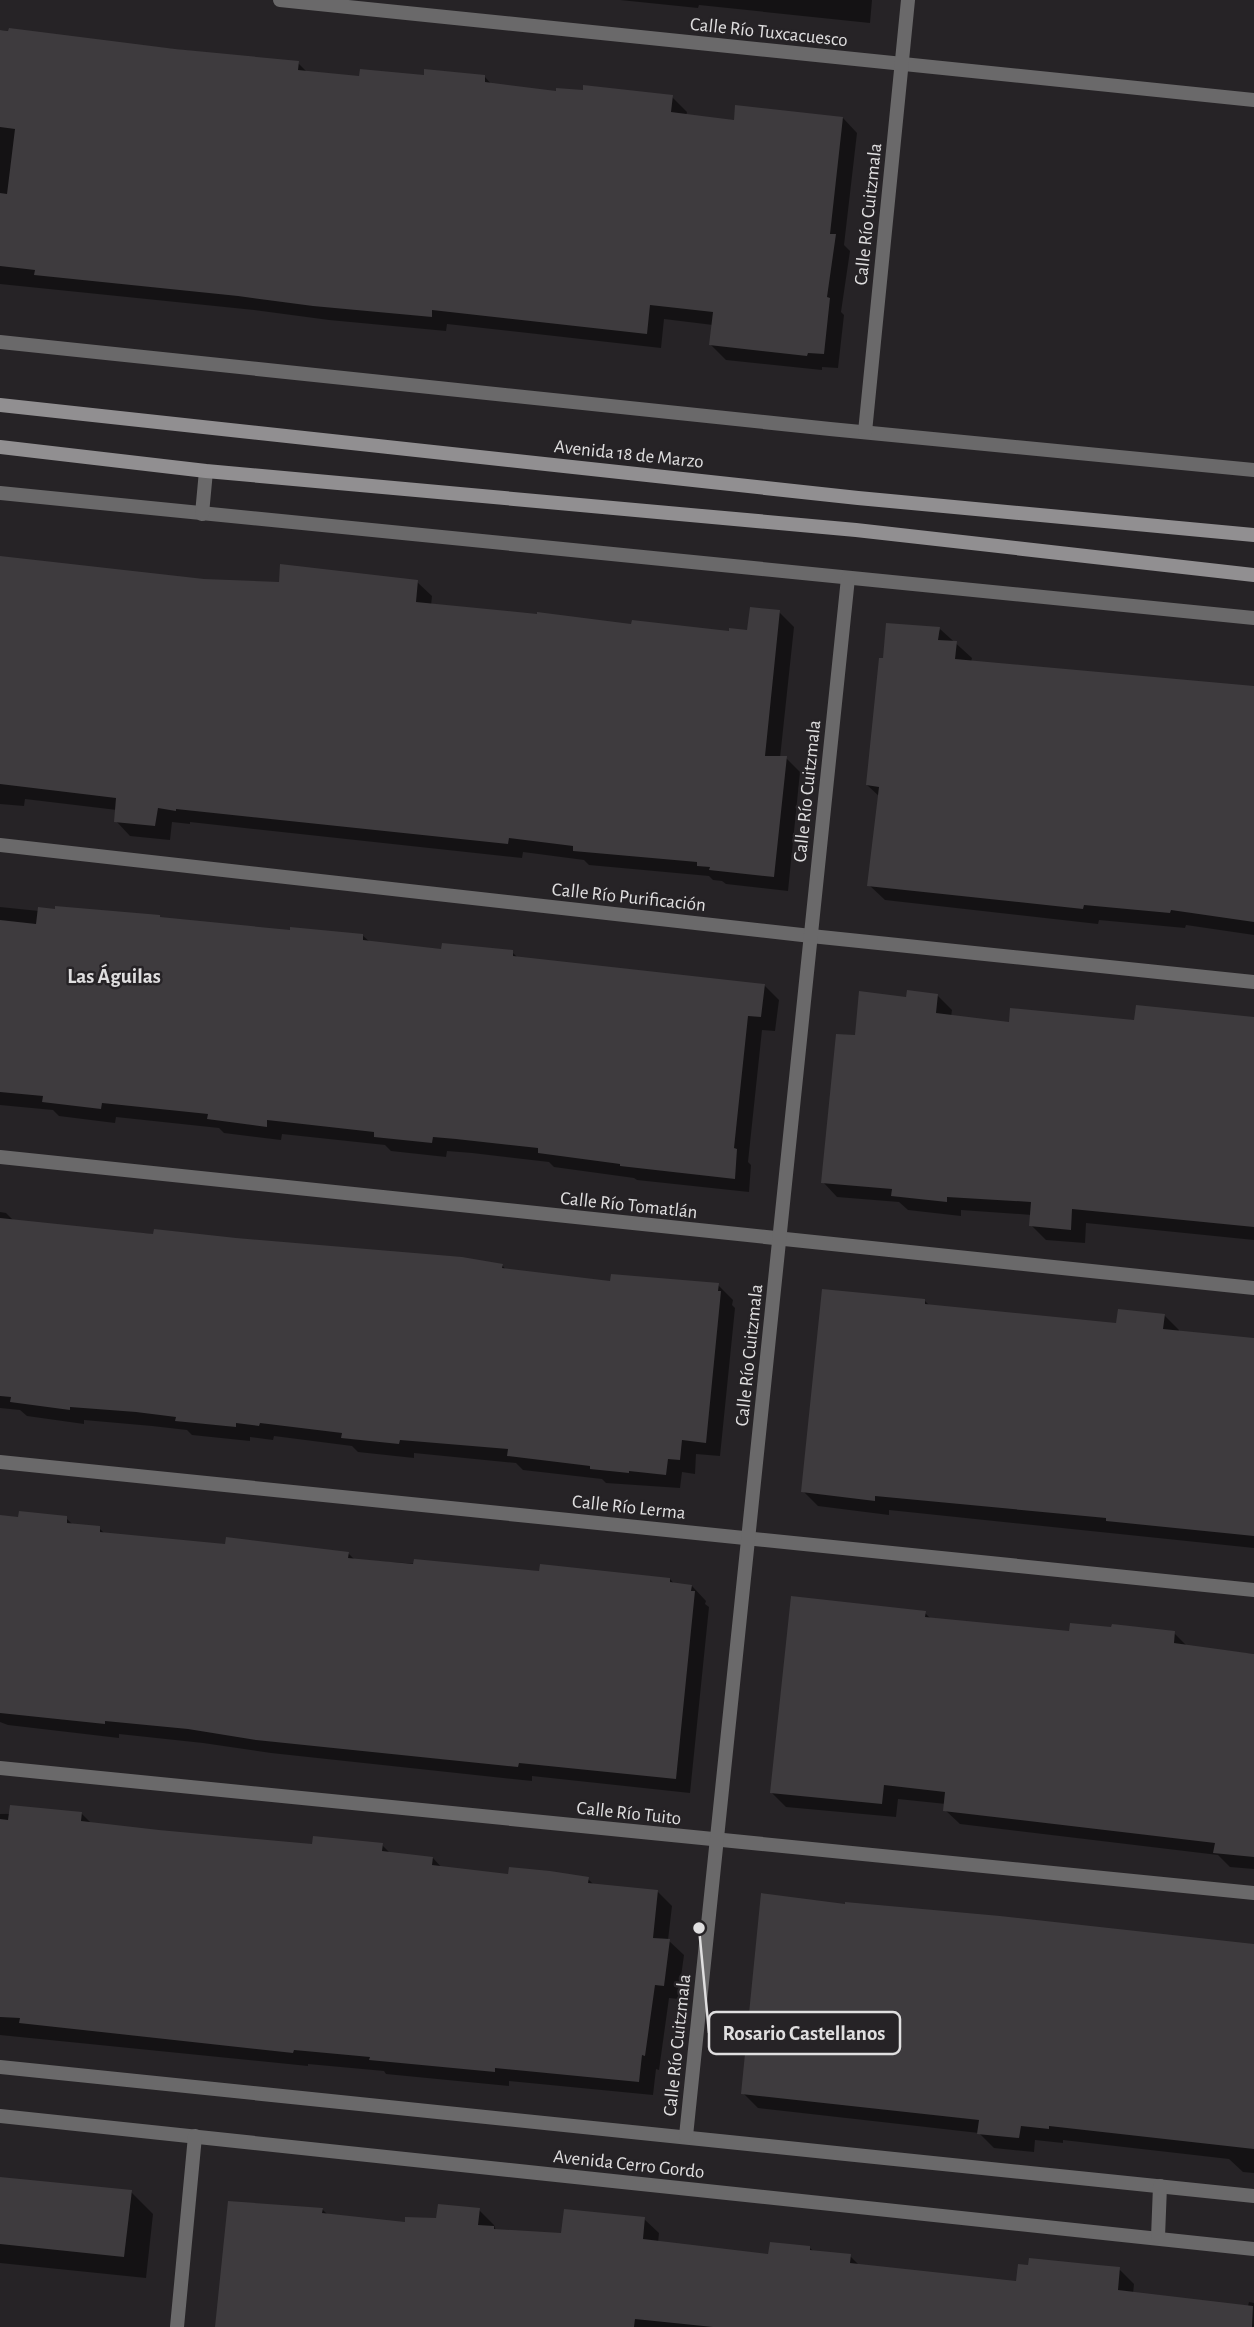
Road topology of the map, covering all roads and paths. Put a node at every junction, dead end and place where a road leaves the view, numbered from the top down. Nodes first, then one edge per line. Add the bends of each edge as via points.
1 (279, 0) edge
2 (908, 0) edge
3 (901, 64) junction
4 (1254, 100) edge
5 (0, 342) edge
6 (0, 405) edge
7 (864, 432) junction
8 (0, 447) edge
9 (1254, 470) edge
10 (206, 471) junction
11 (0, 493) edge
12 (202, 514) junction
13 (1254, 536) edge
14 (1254, 575) edge
15 (848, 578) junction
16 (1254, 618) edge
17 (0, 845) edge
18 (811, 936) junction
19 (1254, 982) edge
20 (0, 1157) edge
21 (779, 1239) junction
22 (1254, 1288) edge
23 (0, 1462) edge
24 (748, 1538) junction
25 (1254, 1590) edge
26 (0, 1768) edge
27 (717, 1840) junction
28 (1254, 1894) edge
29 (0, 2067) edge
30 (0, 2116) edge
31 (195, 2137) junction
32 (686, 2137) junction
33 (1160, 2186) junction
34 (1254, 2196) edge
35 (1158, 2237) junction
36 (1254, 2249) edge
37 (177, 2327) edge

1 - 3 street, Calle Río Tuxcacuesco
2 - 3 street, Calle Río Cuitzmala
3 - 4 street, Calle Río Tuxcacuesco
3 - 7 street, Calle Río Cuitzmala
5 - 7 street
6 - 13 main road, Avenida 18 de Marzo
7 - 9 street
8 - 10 main road
10 - 12 street
10 - 14 main road via 856,530
11 - 12 street
12 - 15 street
15 - 16 street
15 - 18 street, Calle Río Cuitzmala
17 - 18 street, Calle Río Purificación
18 - 19 street, Calle Río Purificación
18 - 21 street, Calle Río Cuitzmala
20 - 21 street, Calle Río Tomatlán
21 - 22 street, Calle Río Tomatlán
21 - 24 street, Calle Río Cuitzmala
23 - 24 street, Calle Río Lerma
24 - 25 street, Calle Río Lerma
24 - 27 street, Calle Río Cuitzmala
26 - 27 street, Calle Río Tuito
27 - 28 street, Calle Río Tuito
27 - 32 street, Calle Río Cuitzmala
29 - 32 street, Avenida Cerro Gordo
30 - 31 street, Avenida Cerro Gordo
31 - 35 street, Avenida Cerro Gordo
31 - 37 street
32 - 33 street, Avenida Cerro Gordo
33 - 34 street, Avenida Cerro Gordo
33 - 35 street
35 - 36 street, Avenida Cerro Gordo

